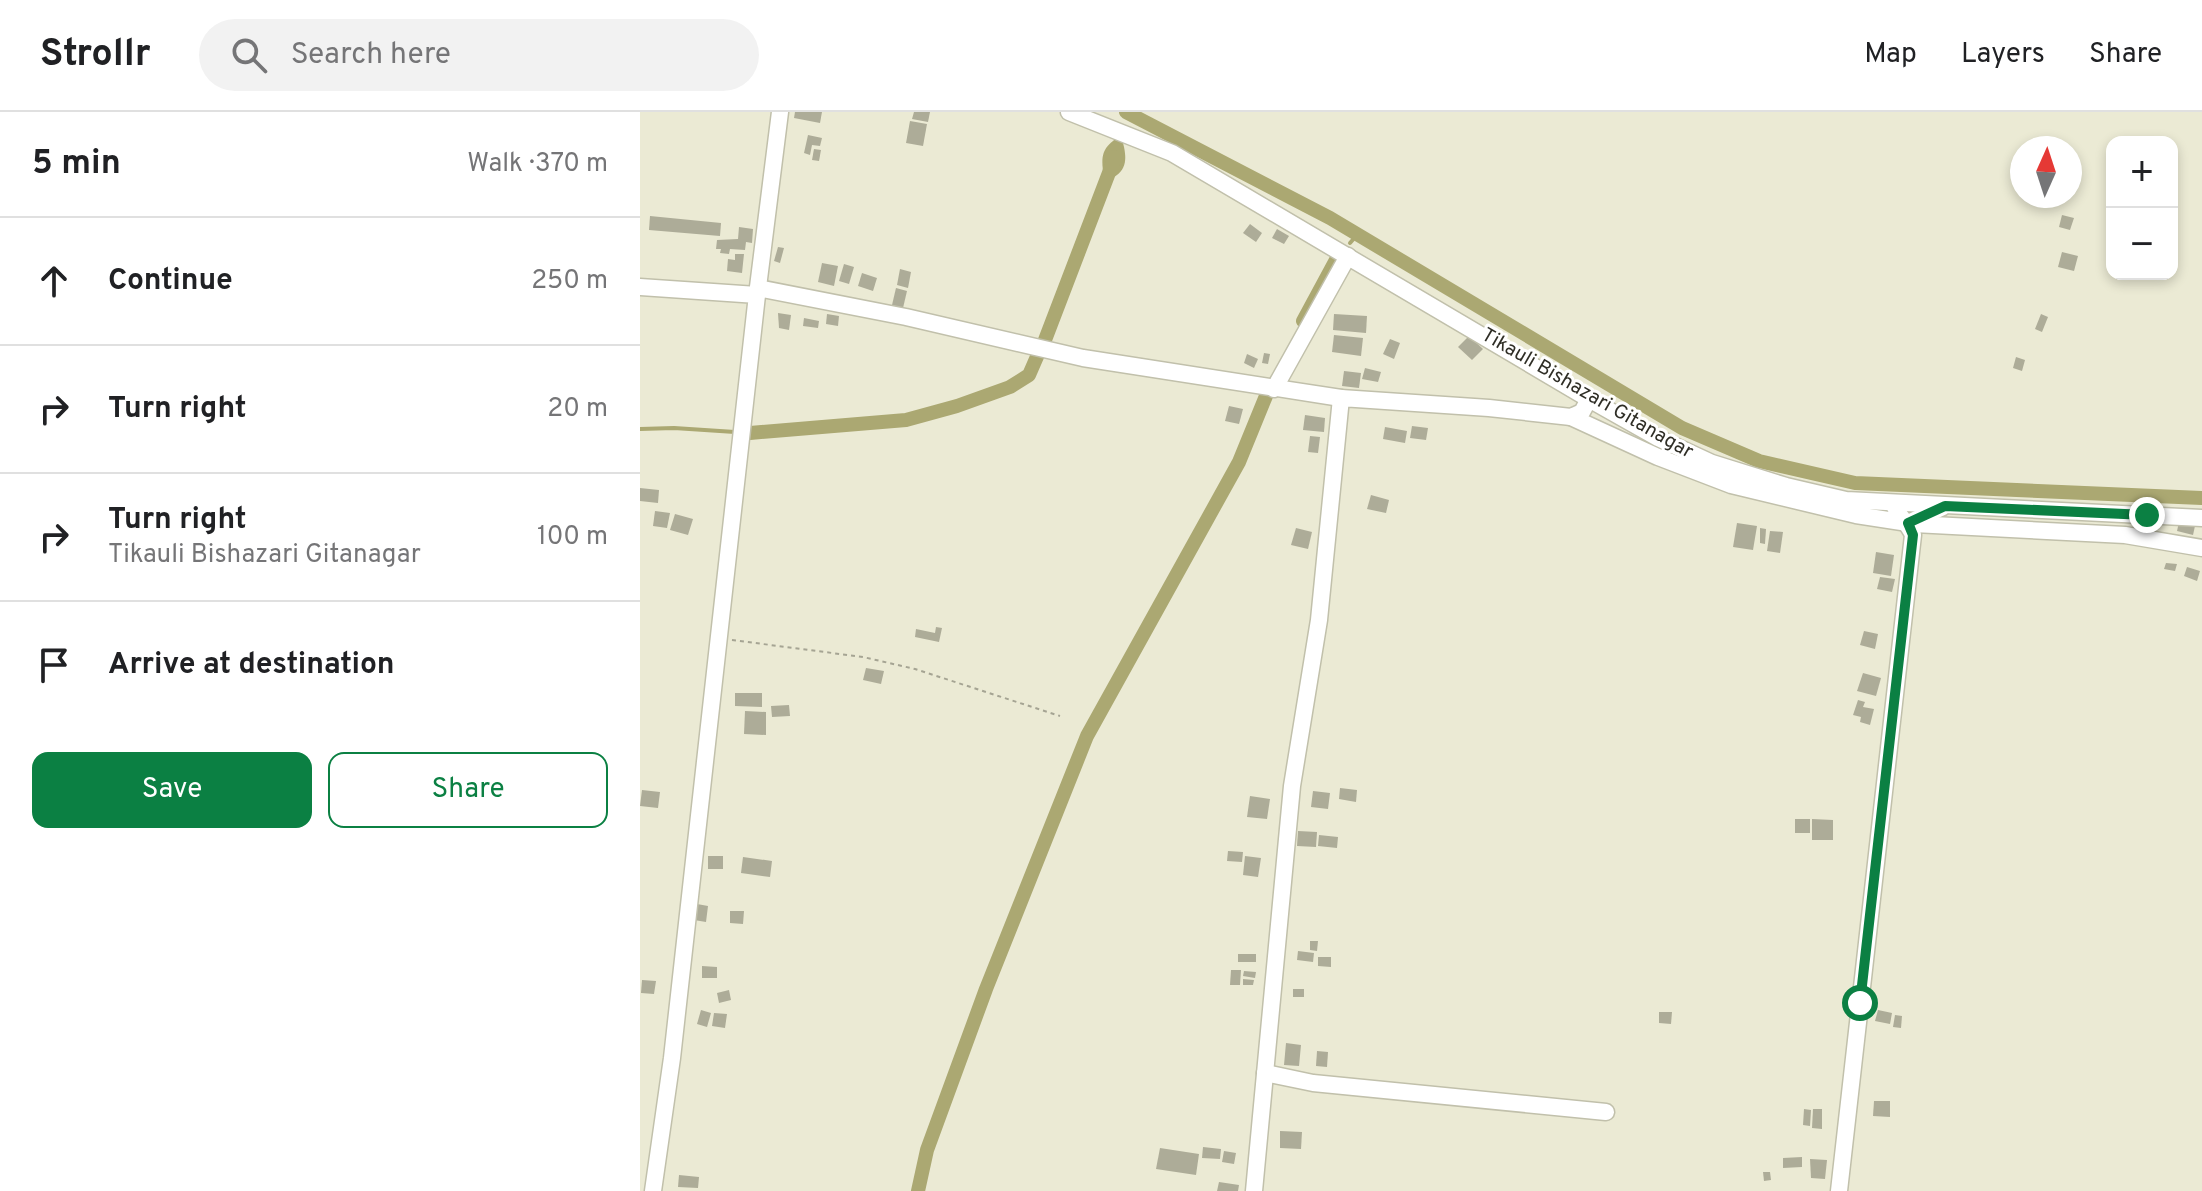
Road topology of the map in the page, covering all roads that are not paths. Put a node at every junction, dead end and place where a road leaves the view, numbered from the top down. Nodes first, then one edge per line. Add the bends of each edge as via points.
1 (780, 112) edge
2 (1069, 112) edge
3 (1348, 256) junction
4 (640, 287) edge
5 (758, 291) junction
6 (1274, 389) junction
7 (1341, 398) junction
8 (1589, 399) junction
9 (1571, 417) junction
10 (1603, 430) junction
11 (1893, 503) junction
12 (1945, 506) junction
13 (2202, 518) edge
14 (1908, 523) junction
15 (2202, 548) edge
16 (1265, 1073) junction
17 (1606, 1112) dead end
18 (653, 1191) edge
19 (1254, 1191) edge
20 (1839, 1191) edge

1 - 5 street
2 - 3 street, Tikauli Bishazari Gitanagar via 1172,153
3 - 6 street
3 - 8 street, Tikauli Bishazari Gitanagar
4 - 5 street
5 - 6 street via 906,317 1083,358
5 - 18 street
6 - 7 street
7 - 9 street
7 - 16 street via 1319,620 1292,786
8 - 9 street via 1582,412
8 - 10 street
8 - 11 street, Tikauli Bishazari Gitanagar via 1712,463 1846,500
9 - 10 street
10 - 14 street via 1731,485
11 - 12 street, Tikauli Bishazari Gitanagar
11 - 14 street
12 - 13 street, Tikauli Bishazari Gitanagar
12 - 14 street
14 - 15 street via 2125,535
14 - 20 street via 1913,535
16 - 17 street via 1313,1083
16 - 19 street

